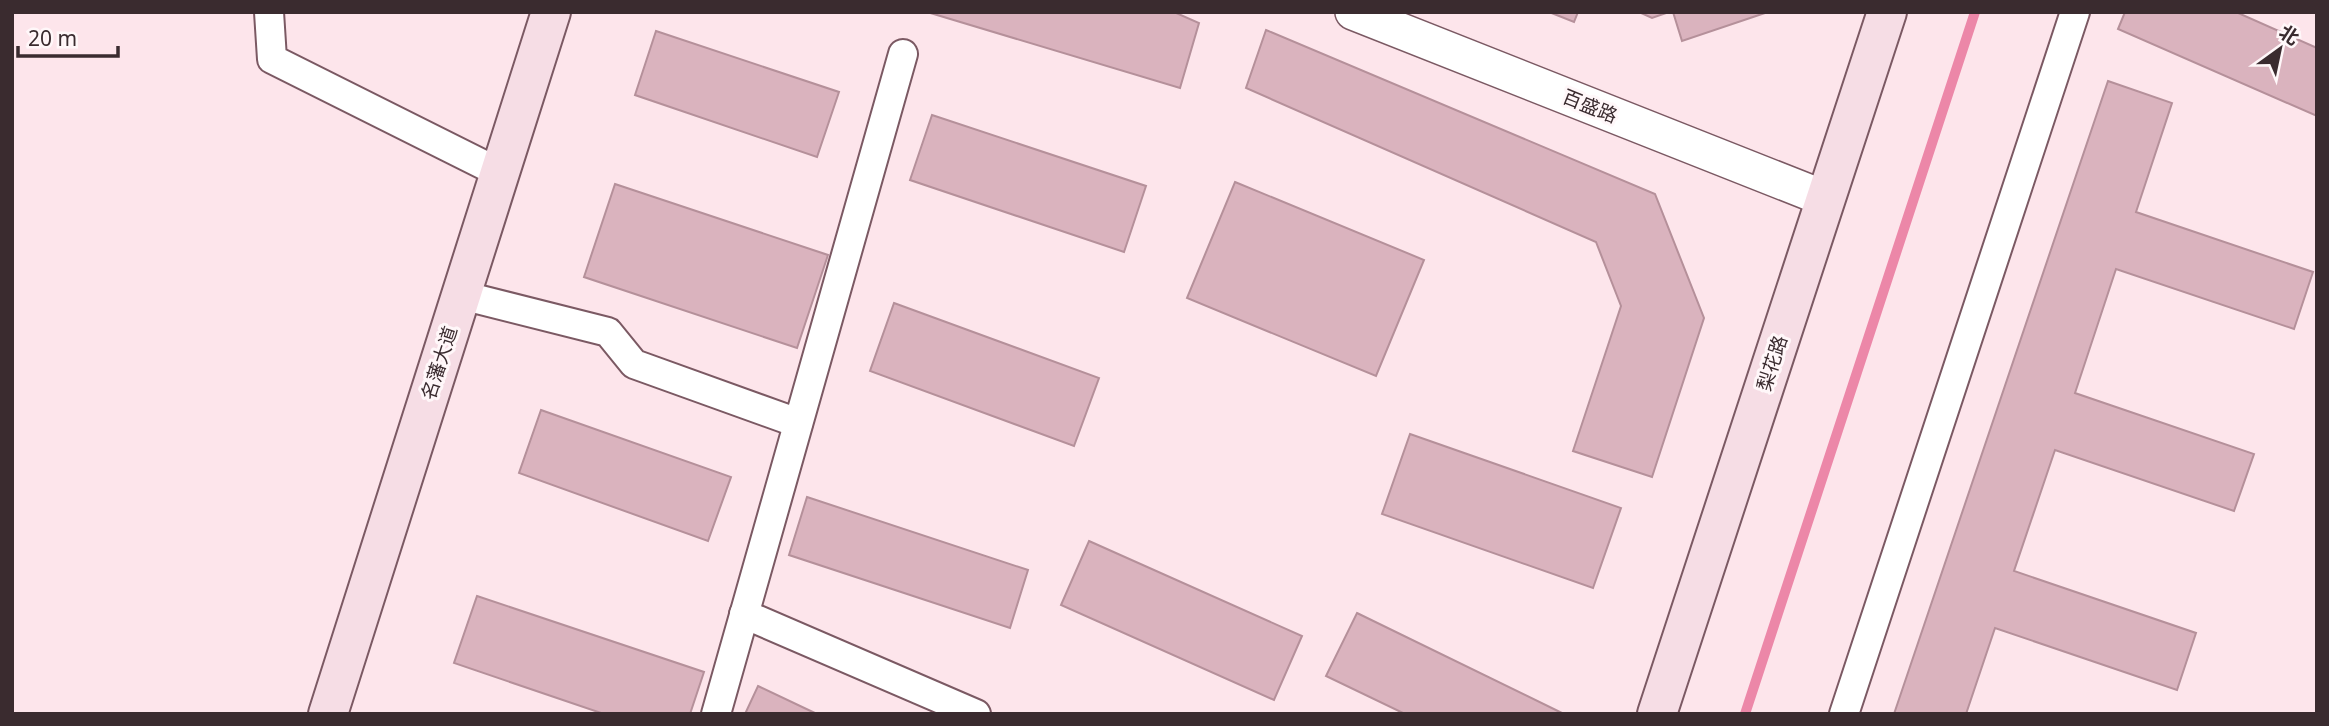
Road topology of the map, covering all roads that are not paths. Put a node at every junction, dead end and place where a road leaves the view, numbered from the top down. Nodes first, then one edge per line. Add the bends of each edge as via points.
1 (269, 12) edge
2 (551, 12) edge
3 (1353, 12) edge
4 (1887, 12) edge
5 (2075, 12) edge
6 (903, 54) dead end
7 (500, 173) junction
8 (1826, 199) junction
9 (461, 296) junction
10 (798, 423) junction
11 (744, 614) junction
12 (328, 714) edge
13 (716, 714) edge
14 (976, 714) edge
15 (1657, 714) edge
16 (1844, 714) edge

1 - 7 street via 272,59
2 - 7 main road, 名藩大道
3 - 8 street, 百盛路
4 - 8 main road, 梨花路
5 - 16 street
6 - 10 street
7 - 9 main road, 名藩大道
8 - 15 main road, 梨花路
9 - 10 street via 608,332 634,364
9 - 12 main road, 名藩大道
10 - 11 street
11 - 13 street
11 - 14 street

